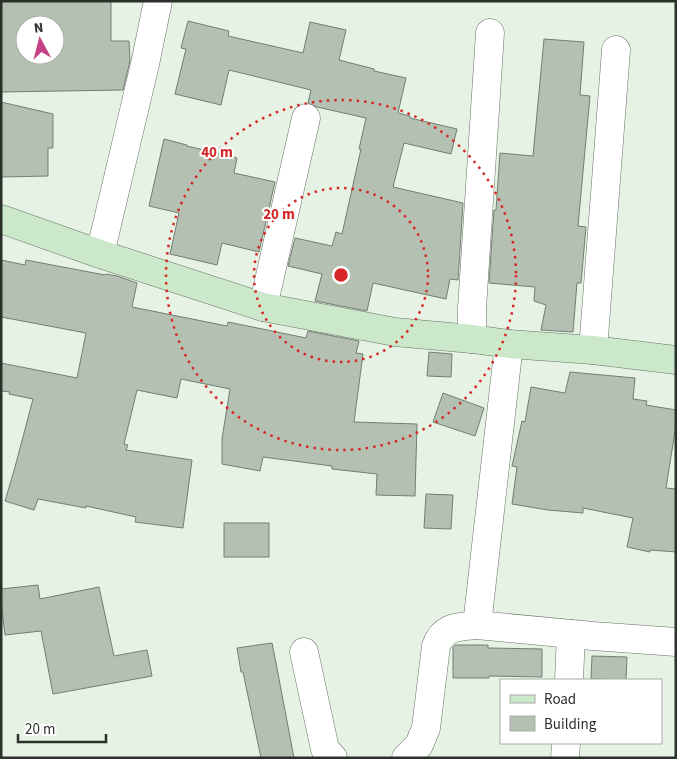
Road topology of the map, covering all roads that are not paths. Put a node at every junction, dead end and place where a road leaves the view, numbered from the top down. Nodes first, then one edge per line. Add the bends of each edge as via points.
1 (158, 1) edge
2 (490, 32) dead end
3 (616, 50) dead end
4 (306, 118) dead end
5 (1, 219) edge
6 (100, 254) junction
7 (263, 307) junction
8 (472, 339) junction
9 (509, 344) junction
10 (593, 350) junction
11 (676, 360) edge
12 (477, 626) junction
13 (571, 634) junction
14 (676, 642) edge
15 (304, 652) dead end
16 (569, 679) edge
17 (566, 744) edge
18 (333, 758) edge
19 (406, 758) edge
20 (565, 758) edge

1 - 6 street
2 - 8 street
3 - 10 street
4 - 7 street
5 - 6 street
6 - 7 street
7 - 8 street via 395,332
8 - 9 street
9 - 10 street
9 - 12 street
10 - 11 street
12 - 13 street
12 - 19 street via 450,629 439,638 426,728 419,745
13 - 14 street
13 - 16 street
15 - 18 street via 325,749
17 - 20 street

